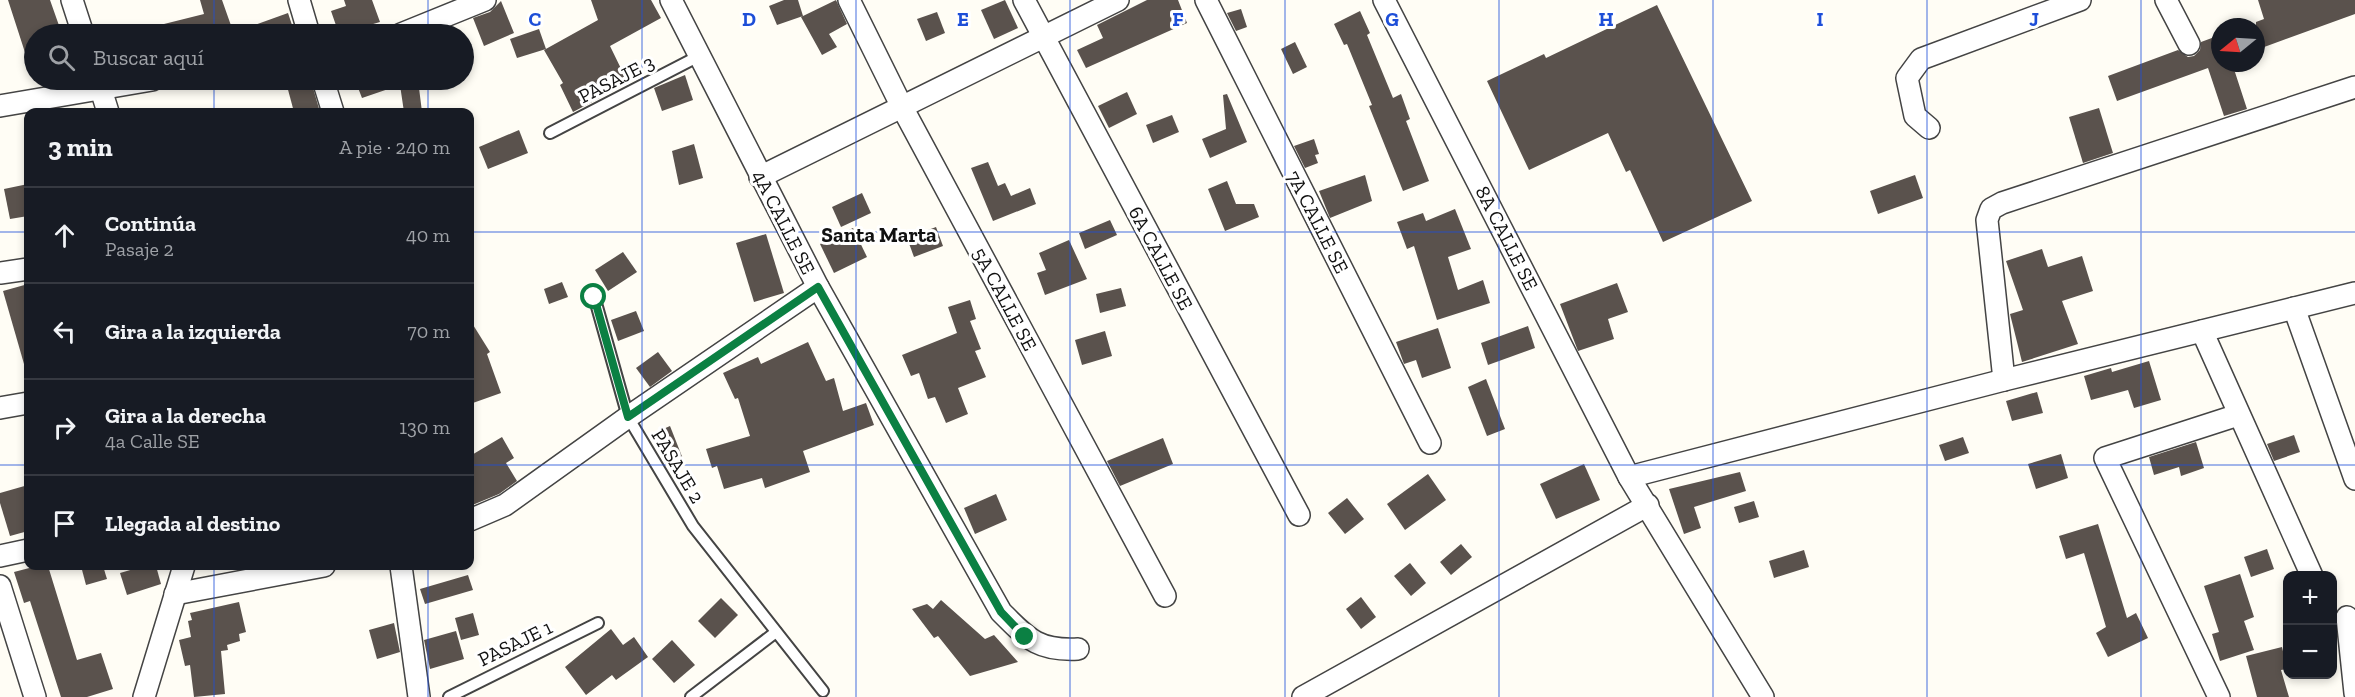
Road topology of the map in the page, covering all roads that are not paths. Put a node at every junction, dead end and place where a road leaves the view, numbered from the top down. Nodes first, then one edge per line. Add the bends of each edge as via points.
1 (72, 0) edge
2 (299, 0) edge
3 (485, 0) edge
4 (671, 0) edge
5 (849, 0) edge
6 (1024, 0) edge
7 (1118, 0) edge
8 (1206, 0) edge
9 (1384, 0) edge
10 (2080, 0) edge
11 (2166, 0) edge
12 (80, 24) edge
13 (306, 24) edge
14 (426, 24) edge
15 (1043, 38) junction
16 (2189, 44) dead end
17 (699, 56) junction
18 (2355, 87) edge
19 (69, 90) edge
20 (101, 90) edge
21 (326, 90) edge
22 (0, 106) edge
23 (902, 107) junction
24 (107, 108) edge
25 (332, 108) edge
26 (1929, 128) dead end
27 (550, 133) dead end
28 (760, 177) junction
29 (24, 269) edge
30 (0, 273) edge
31 (818, 287) junction
32 (2355, 293) edge
33 (594, 297) dead end
34 (2294, 308) junction
35 (2202, 331) junction
36 (2004, 380) junction
37 (24, 404) edge
38 (0, 408) edge
39 (2238, 415) junction
40 (628, 417) junction
41 (2347, 431) edge
42 (1430, 443) dead end
43 (1629, 477) junction
44 (2355, 479) edge
45 (1648, 505) junction
46 (1299, 515) dead end
47 (474, 518) edge
48 (24, 551) edge
49 (0, 556) edge
50 (183, 570) edge
51 (303, 570) edge
52 (402, 570) edge
53 (2310, 571) edge
54 (0, 586) edge
55 (175, 594) junction
56 (1165, 596) dead end
57 (2345, 614) edge
58 (598, 623) dead end
59 (776, 632) junction
60 (1078, 649) dead end
61 (823, 691) dead end
62 (2355, 693) edge
63 (35, 697) edge
64 (144, 697) edge
65 (419, 697) edge
66 (449, 697) edge
67 (692, 697) edge
68 (1303, 697) edge
69 (1763, 697) edge
70 (2219, 697) edge

1 - 12 street
2 - 13 street
3 - 14 street
4 - 17 street, 4A CALLE SE
5 - 23 street, 5A CALLE SE
6 - 15 street, 6A CALLE SE
7 - 15 street
8 - 42 street, 7A CALLE SE
9 - 43 street, 8A CALLE SE
10 - 26 street via 1921,59 1906,78 1916,116
11 - 16 street
15 - 23 street
15 - 46 street, 6A CALLE SE
17 - 27 lane, PASAJE 3
17 - 28 street, 4A CALLE SE
18 - 36 street via 1991,209 1987,220
19 - 22 street
20 - 24 street
21 - 25 street
23 - 28 street
23 - 56 street, 5A CALLE SE
28 - 31 street, 4A CALLE SE
29 - 30 street
31 - 40 street
31 - 60 street, 4A CALLE SE via 1001,612 1025,637 1052,650
32 - 34 street
33 - 40 lane, PASAJE 2
34 - 35 street
34 - 41 street
35 - 36 street
35 - 39 street
36 - 43 street
37 - 38 street
39 - 53 street
39 - 70 street via 2105,458
40 - 47 street via 505,505
40 - 59 lane, PASAJE 2 via 693,526
41 - 44 street
43 - 45 street, 8A CALLE SE
45 - 68 street
45 - 69 street, 8A CALLE SE
48 - 49 street
50 - 55 street
51 - 55 street
52 - 65 street
54 - 63 street
55 - 64 street
57 - 62 street
58 - 66 lane, PASAJE 1
59 - 61 lane, PASAJE 2
59 - 67 lane

